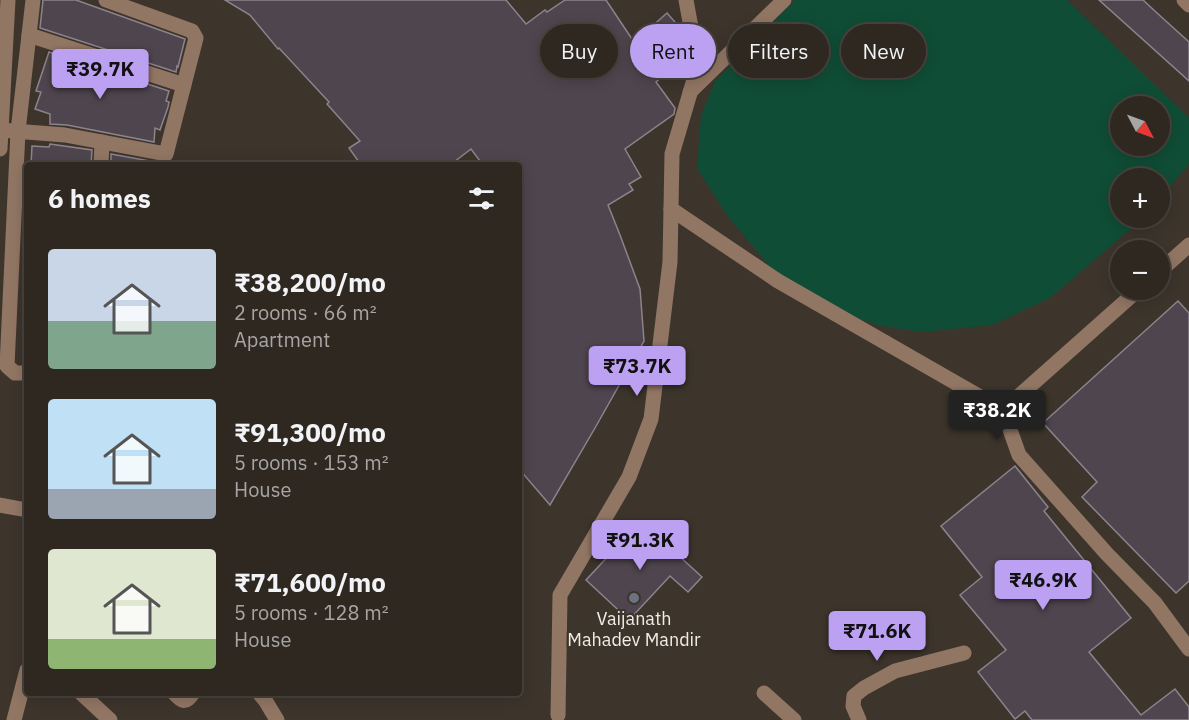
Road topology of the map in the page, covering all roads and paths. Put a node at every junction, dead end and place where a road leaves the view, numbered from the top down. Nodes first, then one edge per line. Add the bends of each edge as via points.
1 (8, 0) edge
2 (33, 0) edge
3 (106, 0) edge
4 (686, 0) edge
5 (784, 0) edge
6 (1184, 0) edge
7 (1189, 5) edge
8 (29, 35) junction
9 (184, 85) junction
10 (689, 93) junction
11 (1, 130) edge
12 (18, 131) junction
13 (102, 142) junction
14 (0, 149) edge
15 (165, 159) edge
16 (101, 162) edge
17 (671, 209) junction
18 (1189, 245) edge
19 (1170, 262) edge
20 (11, 276) junction
21 (24, 278) edge
22 (1127, 300) edge
23 (24, 373) edge
24 (1003, 410) junction
25 (0, 505) edge
26 (24, 509) edge
27 (1189, 649) edge
28 (964, 653) dead end
29 (24, 683) edge
30 (764, 693) dead end
31 (84, 696) edge
32 (177, 696) edge
33 (190, 696) edge
34 (262, 696) edge
35 (561, 718) edge
36 (16, 719) edge
37 (110, 720) edge
38 (277, 720) edge
39 (794, 720) edge
40 (859, 720) edge

1 - 11 street
2 - 8 street
3 - 9 street via 192,31 196,38
4 - 10 street via 698,66
5 - 10 street
6 - 7 street
8 - 9 street
8 - 12 street
9 - 15 street
10 - 17 street via 672,154
11 - 12 street
11 - 14 street
12 - 13 street
12 - 20 street
13 - 15 street
13 - 16 street
17 - 24 street via 778,281
17 - 35 street via 670,261 651,419 629,477 560,595
18 - 19 street
20 - 21 street
20 - 23 street via 7,366 15,373
22 - 24 street
24 - 27 street via 1019,455 1155,603
25 - 26 street
28 - 40 street via 895,671 864,688 855,696 853,706
29 - 36 street
30 - 39 street
31 - 37 street
32 - 33 street via 185,701
34 - 38 street

